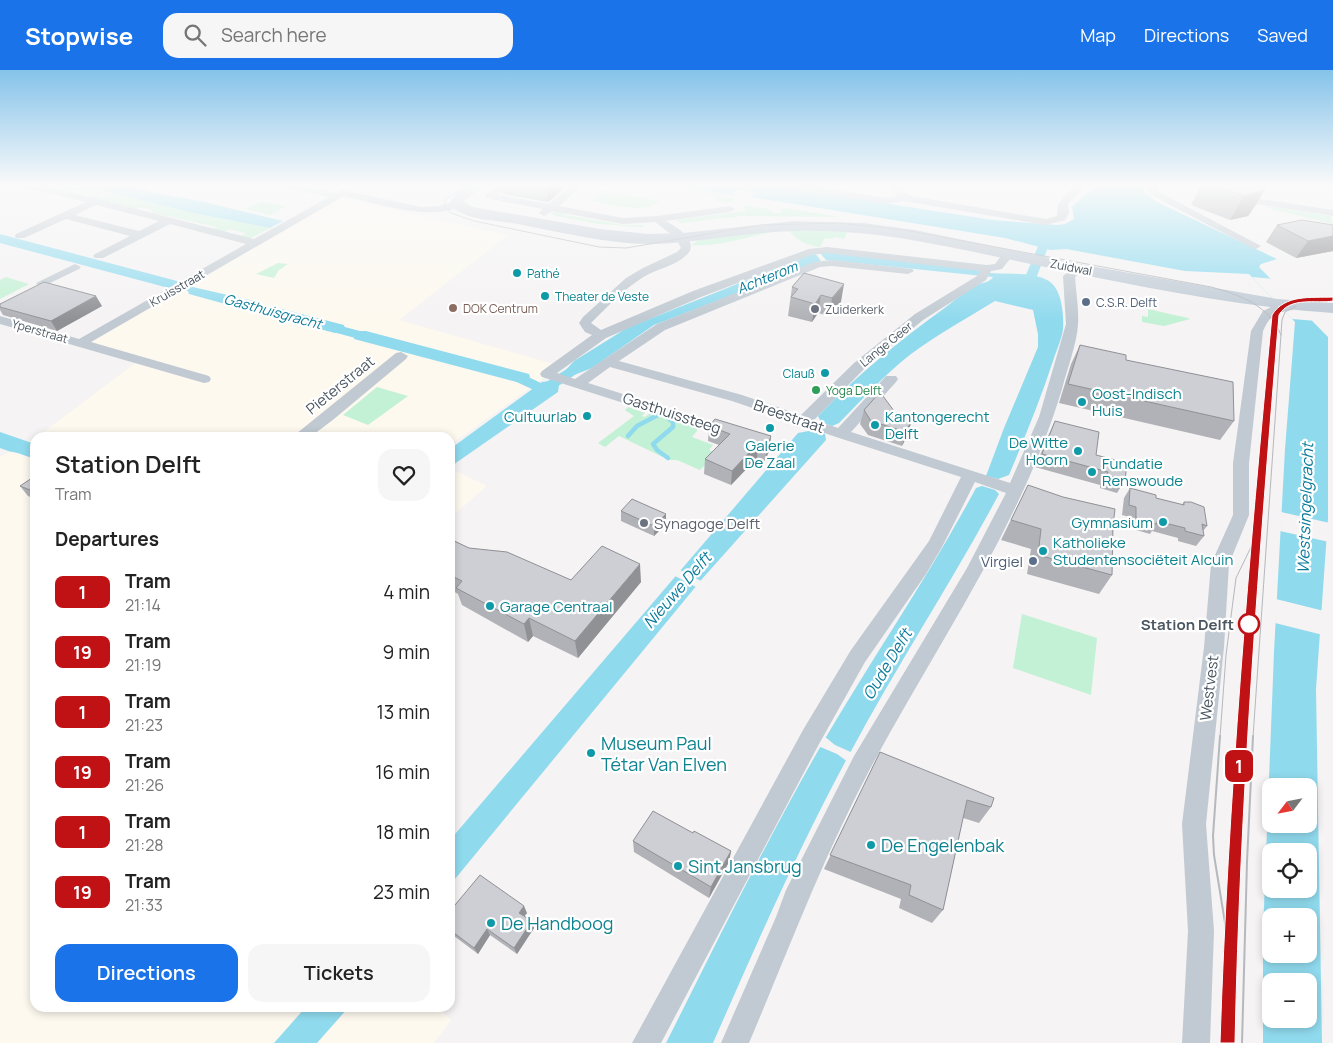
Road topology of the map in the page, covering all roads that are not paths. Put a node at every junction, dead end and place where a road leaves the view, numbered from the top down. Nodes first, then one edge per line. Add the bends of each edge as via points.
1 (34, 229) edge
2 (119, 229) edge
3 (151, 229) edge
4 (202, 229) edge
5 (280, 229) edge
6 (586, 229) edge
7 (660, 229) edge
8 (664, 229) edge
9 (666, 229) edge
10 (760, 229) edge
11 (868, 229) edge
12 (907, 229) edge
13 (1224, 229) edge
14 (140, 235) junction
15 (20, 236) dead end
16 (682, 238) junction
17 (256, 243) junction
18 (1256, 246) dead end
19 (1008, 254) junction
20 (1028, 255) junction
21 (99, 256) dead end
22 (1050, 260) junction
23 (666, 262) junction
24 (75, 267) dead end
25 (1079, 269) junction
26 (984, 274) junction
27 (42, 283) edge
28 (1333, 293) edge
29 (1292, 303) junction
30 (1333, 308) edge
31 (0, 320) edge
32 (601, 335) junction
33 (81, 343) junction
34 (401, 356) dead end
35 (607, 362) junction
36 (562, 378) junction
37 (204, 379) dead end
38 (892, 379) dead end
39 (808, 422) junction
40 (306, 432) edge
41 (837, 433) junction
42 (748, 439) edge
43 (983, 480) junction
44 (1014, 490) junction
45 (646, 1043) edge
46 (735, 1043) edge
47 (1196, 1043) edge

1 - 15 street
2 - 14 street
3 - 14 street
4 - 17 street
5 - 17 street, Kruisstraat
6 - 7 main road, Zuidwal via 641,238
8 - 23 street via 672,253
9 - 16 main road, Zuidwal
10 - 16 main road, Zuidwal
11 - 19 main road, Zuidwal via 915,235
12 - 20 main road, Zuidwal
13 - 18 street
14 - 21 street
16 - 23 street via 685,252
17 - 33 street, Kruisstraat
19 - 20 main road, Zuidwal
19 - 26 street via 998,267
20 - 22 main road, Zuidwal
22 - 25 main road, Zuidwal
22 - 29 main road, Zuidwal via 1194,282 1262,288
23 - 32 street via 634,278 585,323
24 - 27 street
25 - 29 main road, Zuidwal
25 - 44 street via 1069,276 1072,324 1046,417
26 - 32 street via 815,250
26 - 35 street via 818,264 661,327
26 - 39 street, Lange Geer via 919,317 870,356
28 - 29 main road
29 - 30 main road
29 - 47 street, Westvest via 1264,315 1258,331 1242,463 1241,515 1220,564 1218,578 1214,647 1194,824 1201,931
31 - 33 street, Yperstraat
32 - 36 street
33 - 37 street
34 - 40 street, Pieterstraat
35 - 36 street
35 - 39 street, Breestraat via 738,398
36 - 42 street, Gasthuissteeg
38 - 41 street
39 - 41 street, Breestraat
41 - 43 street, Breestraat
43 - 44 street
43 - 45 street via 858,656 811,736
44 - 46 street via 974,571 862,763 795,898

